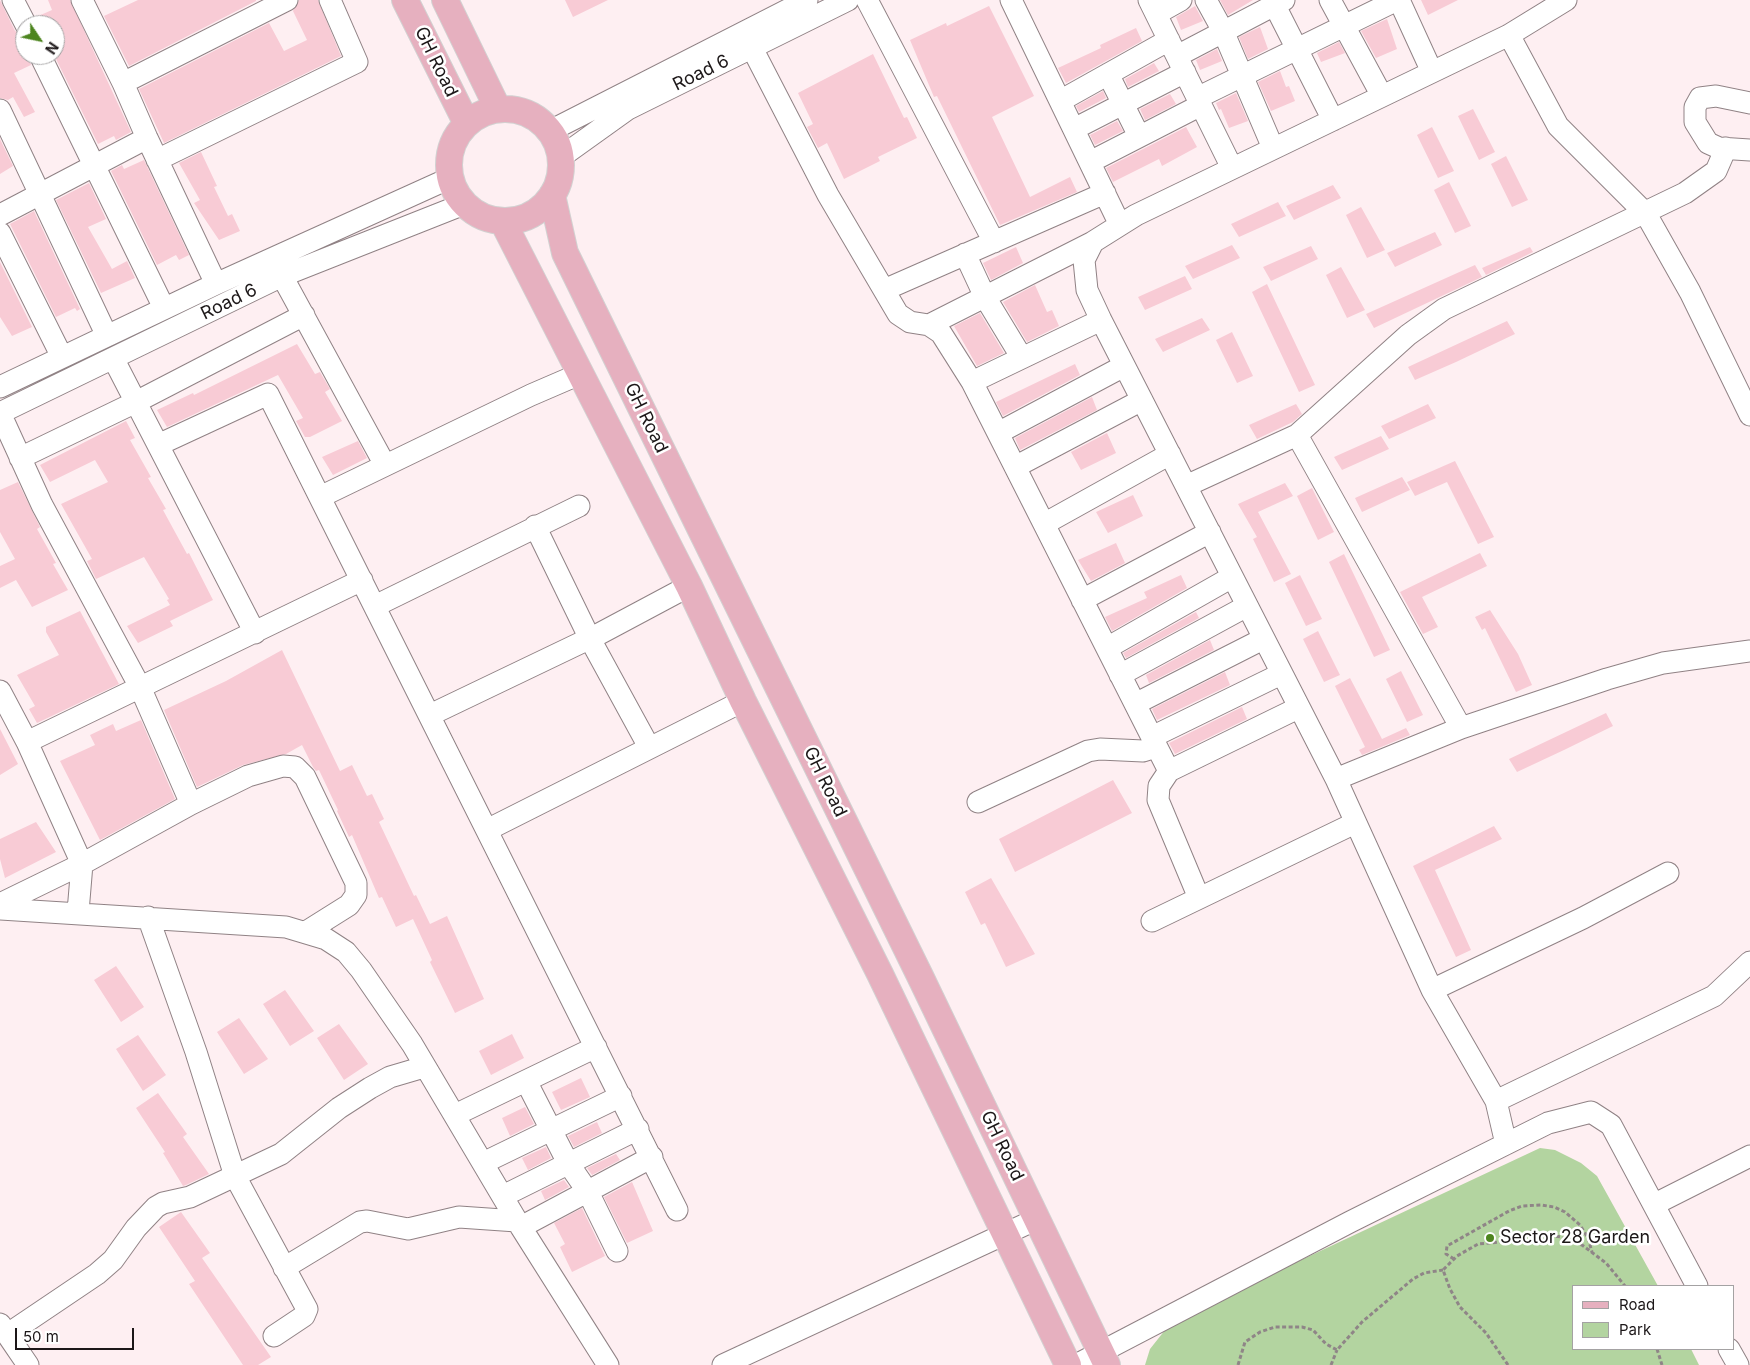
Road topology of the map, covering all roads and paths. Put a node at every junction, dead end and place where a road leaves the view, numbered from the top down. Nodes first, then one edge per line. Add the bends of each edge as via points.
1 (14, 0) edge
2 (287, 0) edge
3 (330, 0) edge
4 (405, 0) edge
5 (445, 0) edge
6 (807, 0) edge
7 (848, 0) edge
8 (867, 0) edge
9 (1011, 0) edge
10 (1181, 0) edge
11 (1206, 0) edge
12 (1330, 0) edge
13 (1398, 0) edge
14 (1566, 0) edge
15 (86, 1) edge
16 (1277, 1) edge
17 (1152, 7) edge
18 (21, 15) edge
19 (1344, 26) junction
20 (1224, 31) junction
21 (1509, 35) junction
22 (752, 48) junction
23 (1297, 49) junction
24 (1177, 56) junction
25 (45, 65) edge
26 (1432, 72) junction
27 (1108, 74) junction
28 (1242, 74) junction
29 (123, 83) junction
30 (1382, 96) junction
31 (1060, 101) junction
32 (1199, 101) junction
33 (1123, 103) junction
34 (1750, 103) edge
35 (0, 110) edge
36 (498, 110) junction
37 (1333, 120) junction
38 (467, 124) junction
39 (1074, 129) junction
40 (550, 131) junction
41 (1139, 136) junction
42 (147, 138) junction
43 (1273, 148) junction
44 (1726, 148) junction
45 (1750, 150) edge
46 (561, 157) junction
47 (157, 160) junction
48 (1090, 162) junction
49 (94, 165) junction
50 (1232, 168) junction
51 (450, 178) junction
52 (1105, 193) junction
53 (41, 194) junction
54 (552, 196) junction
55 (464, 204) junction
56 (1646, 214) junction
57 (0, 215) edge
58 (503, 222) junction
59 (1120, 225) junction
60 (0, 233) edge
61 (994, 242) junction
62 (1093, 242) junction
63 (965, 254) junction
64 (282, 276) junction
65 (216, 284) junction
66 (884, 290) junction
67 (985, 297) junction
68 (164, 308) junction
69 (304, 316) junction
70 (1101, 320) junction
71 (929, 325) junction
72 (107, 336) junction
73 (62, 357) junction
74 (113, 358) junction
75 (1022, 358) junction
76 (1124, 366) junction
77 (582, 373) junction
78 (972, 382) junction
79 (0, 388) edge
80 (1142, 400) junction
81 (136, 402) junction
82 (0, 413) edge
83 (1750, 416) edge
84 (998, 433) junction
85 (1297, 435) junction
86 (158, 445) junction
87 (1170, 454) junction
88 (20, 458) junction
89 (386, 465) junction
90 (1015, 467) junction
91 (1186, 486) junction
92 (320, 497) junction
93 (579, 506) dead end
94 (1044, 524) junction
95 (535, 526) junction
96 (1210, 532) junction
97 (1232, 577) junction
98 (362, 580) junction
99 (689, 586) junction
100 (1082, 600) junction
101 (375, 606) junction
102 (1247, 606) junction
103 (254, 633) junction
104 (1263, 638) junction
105 (590, 639) junction
106 (1107, 648) junction
107 (1750, 652) edge
108 (1281, 674) junction
109 (1120, 675) junction
110 (140, 687) junction
111 (0, 691) edge
112 (743, 701) junction
113 (1135, 704) junction
114 (1298, 708) junction
115 (430, 715) junction
116 (1462, 728) junction
117 (27, 742) junction
118 (1154, 742) junction
119 (649, 747) junction
120 (1169, 771) junction
121 (1336, 780) junction
122 (978, 802) dead end
123 (191, 804) junction
124 (1354, 823) junction
125 (487, 830) junction
126 (82, 864) junction
127 (1668, 873) dead end
128 (1199, 898) junction
129 (0, 904) edge
130 (0, 909) edge
131 (78, 912) junction
132 (148, 917) junction
133 (1152, 922) dead end
134 (306, 932) junction
135 (1750, 962) edge
136 (1432, 990) junction
137 (596, 1047) junction
138 (424, 1067) junction
139 (526, 1081) junction
140 (621, 1096) junction
141 (1496, 1101) junction
142 (455, 1115) junction
143 (638, 1129) junction
144 (550, 1130) junction
145 (1506, 1144) junction
146 (1750, 1156) edge
147 (652, 1157) junction
148 (483, 1163) junction
149 (568, 1164) junction
150 (235, 1176) junction
151 (588, 1192) junction
152 (502, 1196) junction
153 (1655, 1204) junction
154 (677, 1210) dead end
155 (1037, 1219) junction
156 (519, 1224) junction
157 (1005, 1234) junction
158 (617, 1251) dead end
159 (1592, 1252) junction
160 (1454, 1259) junction
161 (284, 1268) junction
162 (1443, 1270) junction
163 (1624, 1285) edge
164 (1696, 1285) edge
165 (4, 1329) edge
166 (274, 1336) dead end
167 (1337, 1350) junction
168 (1657, 1350) edge
169 (1730, 1350) edge
170 (1104, 1358) edge
171 (25, 1364) edge
172 (608, 1365) edge
173 (723, 1365) edge
174 (1068, 1365) edge
175 (1076, 1365) edge
176 (1238, 1365) edge
177 (1331, 1365) edge
178 (1508, 1365) edge
179 (1662, 1365) edge
180 (1738, 1365) edge

1 - 18 street
2 - 29 street
3 - 47 street via 357,62
4 - 38 main road, GH Road
5 - 36 main road, GH Road
6 - 40 street, Road 6
7 - 22 street, Road 6
8 - 61 street
9 - 31 street
10 - 17 street
11 - 20 street
12 - 19 street
13 - 19 street
13 - 26 street
14 - 21 street
15 - 29 street
16 - 20 street
16 - 23 street
17 - 24 street
19 - 23 street
19 - 30 street
20 - 24 street
20 - 28 street
21 - 26 street
21 - 56 street via 1558,126
22 - 46 street, Road 6 via 628,109
22 - 66 street via 828,194
23 - 28 street
23 - 37 street
24 - 27 street
24 - 32 street
24 - 33 street
25 - 49 street
26 - 30 street
27 - 31 street
27 - 33 street
28 - 32 street
28 - 43 street
29 - 42 street
30 - 37 street
31 - 39 street
32 - 41 street
32 - 50 street
33 - 39 street
33 - 41 street
34 - 44 street via 1716,96 1700,98 1695,108 1695,122 1701,135 1708,143
35 - 53 street
36 - 38 main road via 476,117
36 - 40 main road via 527,114
37 - 43 street
38 - 51 main road via 455,140 449,158
39 - 48 street
40 - 46 main road
41 - 48 street
42 - 47 street
42 - 49 street
43 - 50 street
44 - 45 street
44 - 56 street via 1716,171 1685,194
46 - 54 main road via 561,170
47 - 65 street
48 - 52 street
49 - 53 street
49 - 68 street
50 - 59 street
51 - 55 main road
51 - 65 street, Road 6
52 - 59 street
52 - 61 street
53 - 57 street
53 - 72 street
54 - 58 main road via 531,215
54 - 155 main road, GH Road via 565,253
55 - 58 main road via 488,219
55 - 64 street, Road 6
56 - 83 street via 1690,292
56 - 85 street via 1444,309 1425,321
58 - 77 main road, GH Road
59 - 62 street
60 - 73 street
61 - 63 street
62 - 67 street
62 - 70 street via 1084,260 1084,273 1087,290
63 - 66 street
63 - 67 street
64 - 69 street
64 - 74 street, Road 6
65 - 68 street, Road 6
66 - 71 street via 898,314 910,322
67 - 71 street
67 - 75 street
68 - 72 street, Road 6
69 - 81 street
69 - 89 street
70 - 75 street
70 - 76 street
71 - 78 street via 941,333
72 - 73 street, Road 6
73 - 79 street, Road 6
74 - 81 street
74 - 82 street, Road 6
75 - 78 street
76 - 80 street
76 - 84 street
77 - 89 street
77 - 99 main road, GH Road
78 - 84 street
80 - 87 street
80 - 90 street
81 - 86 street
81 - 88 street
82 - 88 street
84 - 90 street
85 - 91 street
85 - 116 street
86 - 92 street via 268,394
86 - 103 street
87 - 91 street
87 - 94 street
88 - 110 street
89 - 92 street
90 - 94 street
91 - 96 street
92 - 98 street
93 - 95 street
94 - 100 street
95 - 101 street
95 - 105 street
96 - 97 street
96 - 100 street
97 - 102 street
97 - 106 street
98 - 101 street
98 - 103 street
99 - 105 street
99 - 112 main road, GH Road
100 - 106 street
101 - 115 street
102 - 104 street
102 - 109 street
103 - 110 street
104 - 108 street
104 - 113 street
105 - 115 street
105 - 119 street
106 - 109 street
107 - 116 street via 1663,663
108 - 114 street
108 - 118 street
109 - 113 street
110 - 117 street
110 - 123 street
111 - 117 street
112 - 119 street
112 - 157 main road, GH Road via 880,974
113 - 118 street
114 - 120 street
114 - 121 street
115 - 125 street
116 - 121 street
117 - 126 street
118 - 120 street
118 - 122 street via 1143,751 1088,751
119 - 125 street
120 - 128 street via 1159,786 1158,800
121 - 124 street
123 - 126 street
123 - 134 street via 248,776 283,766 295,767 304,777 356,883 356,895 349,905
124 - 128 street
124 - 136 street
125 - 137 street
126 - 129 street
126 - 131 street
127 - 136 street via 1583,918
128 - 133 street
130 - 131 street
131 - 132 street
132 - 134 street via 286,927
132 - 150 street via 196,1052
134 - 138 street via 326,939 346,952 362,970
135 - 141 street via 1714,996
136 - 141 street
137 - 139 street
137 - 140 street
138 - 142 street
138 - 150 street via 390,1077 370,1088 281,1154
139 - 142 street
139 - 144 street
140 - 143 street
140 - 144 street
141 - 145 street
142 - 148 street
143 - 147 street
143 - 149 street
144 - 148 street
144 - 149 street
145 - 153 street via 1548,1123 1591,1112 1611,1125
145 - 170 street
146 - 153 street
147 - 151 street
147 - 154 street
148 - 152 street
149 - 151 street
149 - 152 street
150 - 161 street
150 - 165 street via 190,1197 156,1207 98,1274
151 - 156 street
151 - 158 street
152 - 156 street
153 - 164 street
155 - 157 street
155 - 170 main road, GH Road
156 - 161 street via 459,1217 408,1230 360,1222
156 - 172 street
157 - 173 street
157 - 174 main road, GH Road
159 - 160 path via 1561,1237 1531,1232 1500,1242 1478,1244
159 - 160 path via 1580,1225 1565,1212 1541,1205 1522,1206 1509,1211 1447,1246 1446,1254
159 - 163 path
160 - 162 path
161 - 166 street via 307,1312
162 - 167 path via 1424,1273 1413,1279 1362,1322
162 - 178 path via 1460,1307 1486,1333
165 - 171 street
167 - 176 path via 1313,1330 1275,1327 1245,1342
167 - 177 path
168 - 179 path
169 - 180 street
170 - 175 street

